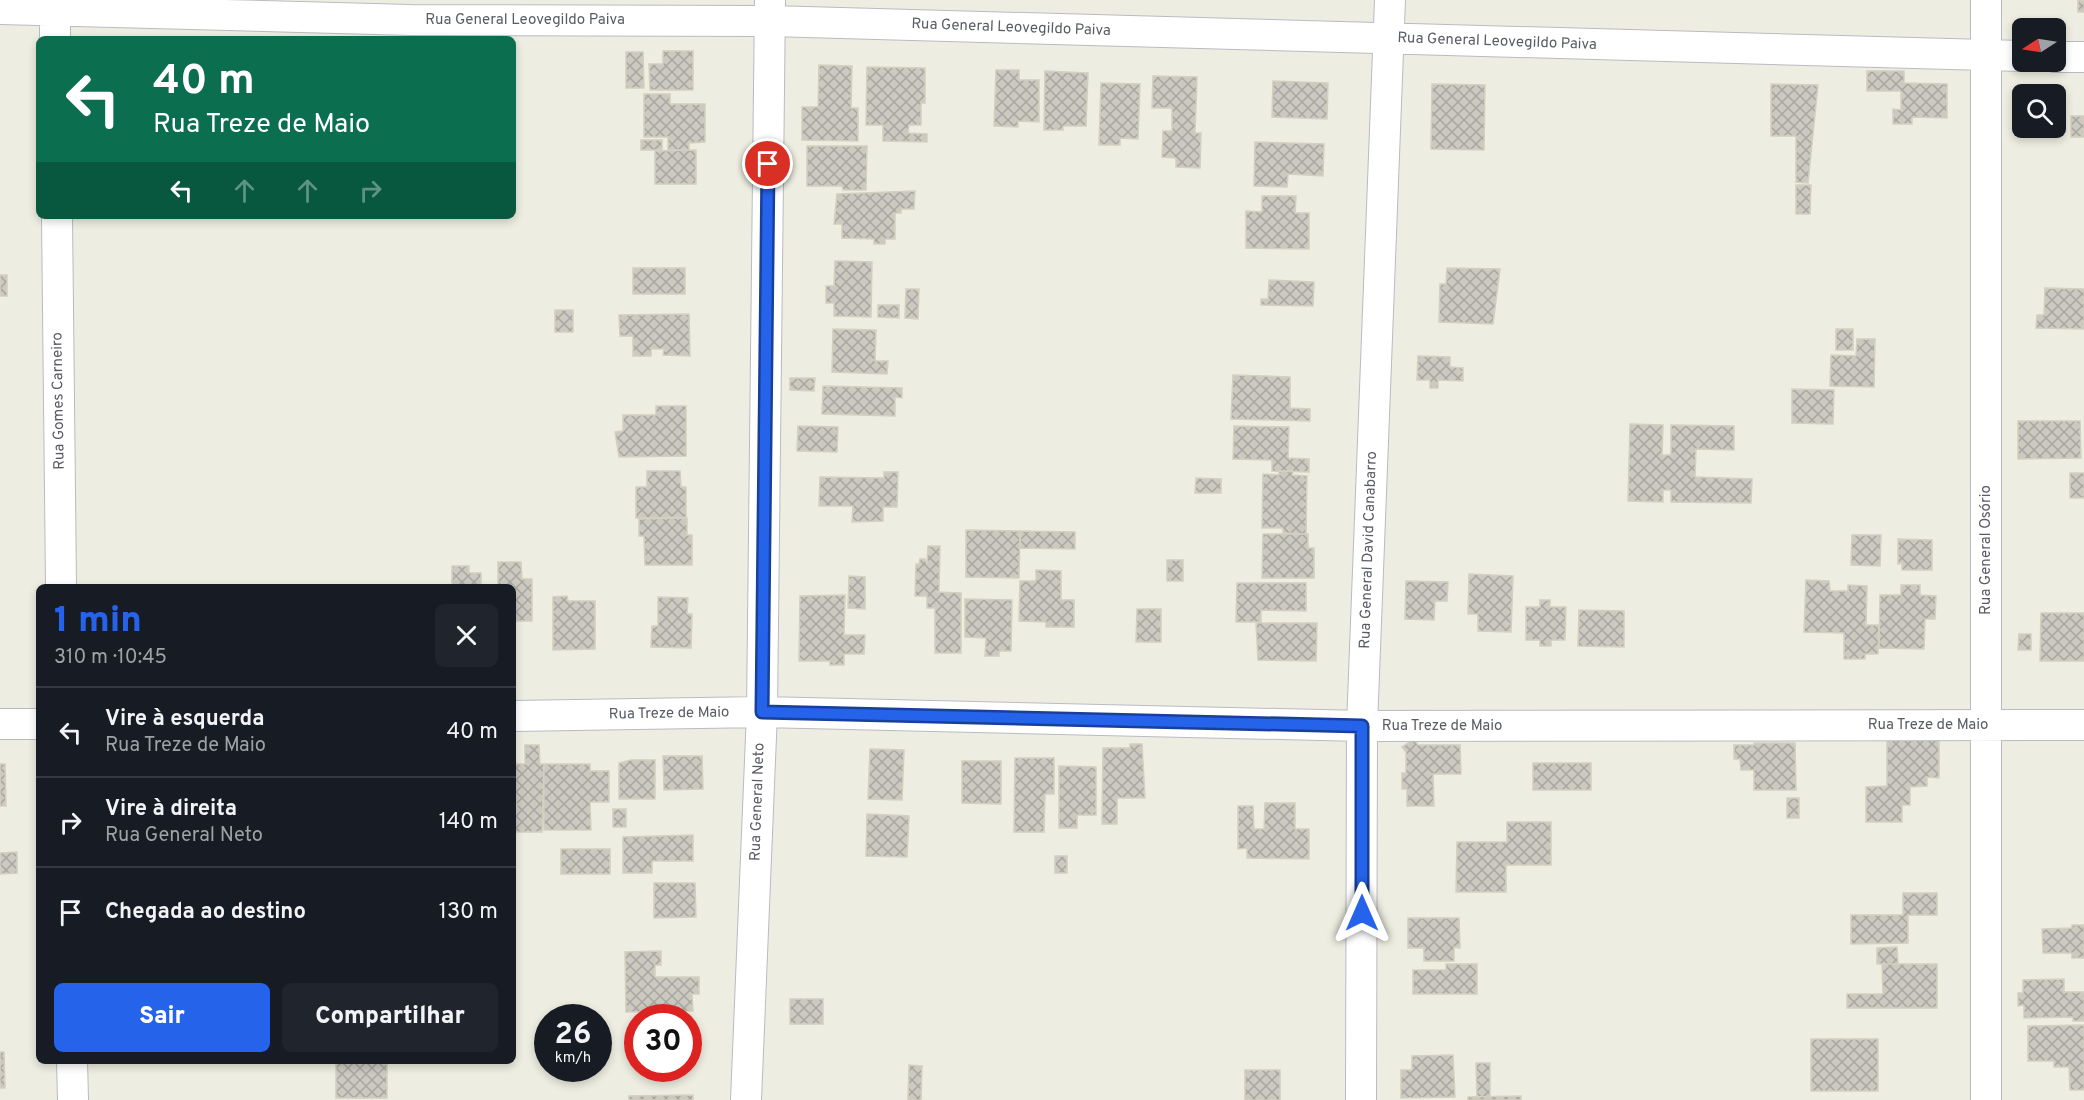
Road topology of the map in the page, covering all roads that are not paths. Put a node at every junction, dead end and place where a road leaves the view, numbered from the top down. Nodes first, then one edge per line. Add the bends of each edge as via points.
1 (1390, 0) edge
2 (1986, 0) edge
3 (0, 9) edge
4 (410, 10) edge
5 (770, 11) edge
6 (55, 16) edge
7 (1390, 39) junction
8 (1986, 55) junction
9 (2012, 56) edge
10 (2066, 57) edge
11 (2084, 57) edge
12 (57, 219) edge
13 (61, 584) edge
14 (762, 712) junction
15 (516, 716) edge
16 (0, 724) edge
17 (36, 724) edge
18 (2084, 724) edge
19 (1986, 725) junction
20 (1362, 726) junction
21 (72, 1064) edge
22 (73, 1100) edge
23 (746, 1100) edge
24 (1361, 1100) edge
25 (1986, 1100) edge

1 - 7 street, Rua General David Canabarro
2 - 8 street, Rua General Osório
3 - 6 street, Rua General Leovegildo Paiva
4 - 5 street, Rua General Leovegildo Paiva
4 - 6 street, Rua General Leovegildo Paiva
5 - 7 street, Rua General Leovegildo Paiva
5 - 14 street, Rua General Neto
7 - 8 street, Rua General Leovegildo Paiva
7 - 20 street, Rua General David Canabarro
8 - 9 street, Rua General Leovegildo Paiva
8 - 19 street, Rua General Osório
10 - 11 street
12 - 13 street, Rua Gomes Carneiro
14 - 15 street, Rua Treze de Maio
14 - 20 street, Rua Treze de Maio
14 - 23 street, Rua General Neto
16 - 17 street
18 - 19 street, Rua Treze de Maio
19 - 20 street, Rua Treze de Maio
19 - 25 street, Rua General Osório
20 - 24 street, Rua General David Canabarro
21 - 22 street

